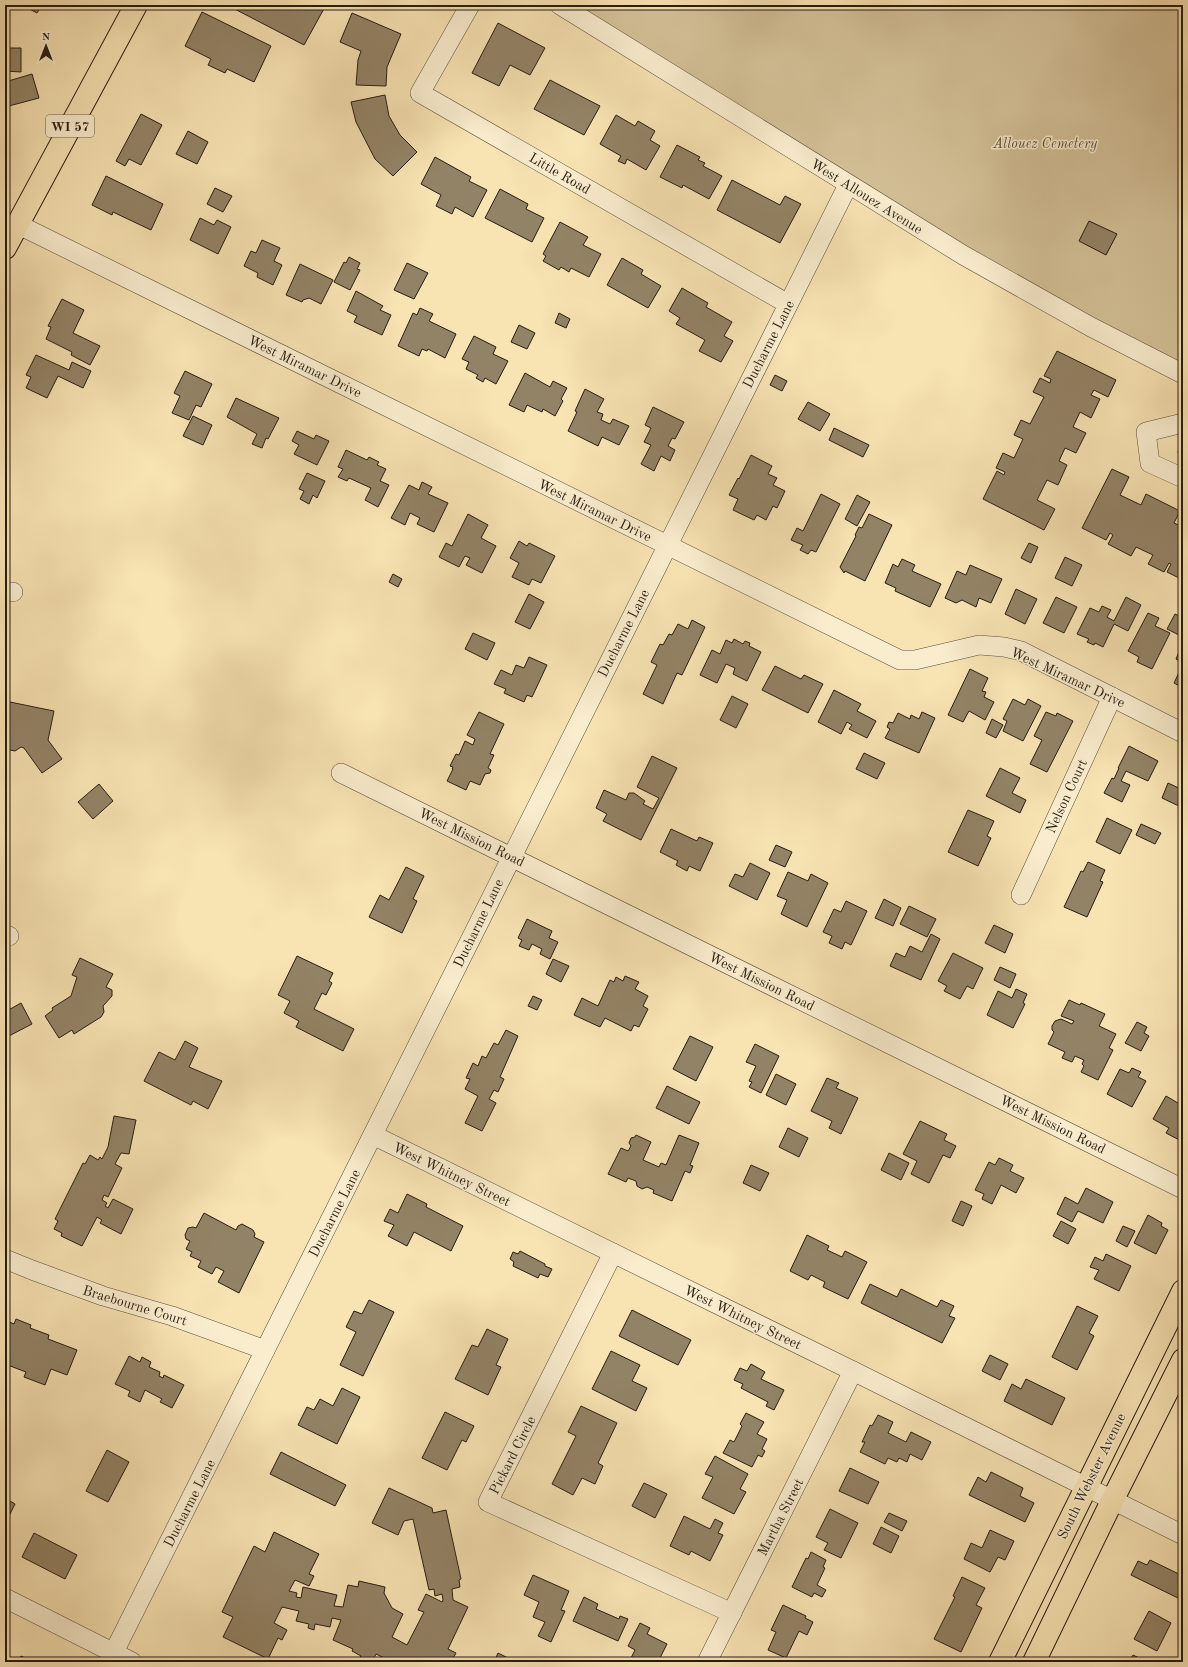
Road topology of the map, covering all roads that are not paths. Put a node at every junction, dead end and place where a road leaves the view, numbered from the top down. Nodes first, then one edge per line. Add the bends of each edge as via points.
1 (136, 5) edge
2 (470, 5) edge
3 (560, 5) edge
4 (848, 185) junction
5 (17, 224) junction
6 (5, 248) edge
7 (788, 304) junction
8 (1183, 374) edge
9 (1183, 423) edge
10 (1183, 478) edge
11 (667, 546) junction
12 (1112, 697) junction
13 (1183, 733) edge
14 (341, 773) dead end
15 (511, 857) junction
16 (1021, 895) dead end
17 (373, 1135) junction
18 (1183, 1188) edge
19 (613, 1253) junction
20 (5, 1259) edge
21 (1183, 1291) edge
22 (265, 1350) junction
23 (1183, 1360) edge
24 (853, 1371) junction
25 (1085, 1487) junction
26 (1112, 1501) junction
27 (1183, 1535) edge
28 (5, 1598) edge
29 (732, 1613) junction
30 (111, 1657) edge
31 (132, 1662) edge
32 (707, 1662) edge
33 (1000, 1662) edge
34 (1034, 1662) edge

1 - 5 main road, WI 57
2 - 7 street, Little Road via 420,93
3 - 4 street, West Allouez Avenue
4 - 7 street, Ducharme Lane
4 - 8 street, West Allouez Avenue via 962,255 1091,327
5 - 6 main road, WI 57
5 - 11 street, West Miramar Drive
7 - 11 street, Ducharme Lane
9 - 10 street via 1146,432 1150,463
11 - 12 street, West Miramar Drive via 900,660 915,660 979,645 1004,647 1021,651
11 - 15 street, Ducharme Lane
12 - 13 street, West Miramar Drive
12 - 16 street, Nelson Court
14 - 15 street, West Mission Road
15 - 17 street, Ducharme Lane
15 - 18 street, West Mission Road
17 - 19 street, West Whitney Street
17 - 22 street, Ducharme Lane
19 - 24 street, West Whitney Street
19 - 29 street, Pickard Circle via 488,1502
20 - 22 street, Braebourne Court via 103,1296 172,1316
21 - 25 main road, South Webster Avenue
22 - 30 street, Ducharme Lane
23 - 26 main road
24 - 25 street, West Whitney Street
24 - 29 street, Martha Street
25 - 26 street, West Whitney Street
25 - 33 main road, South Webster Avenue
26 - 27 street, West Whitney Street
26 - 34 main road
28 - 30 street
29 - 32 street, Martha Street
30 - 31 street

